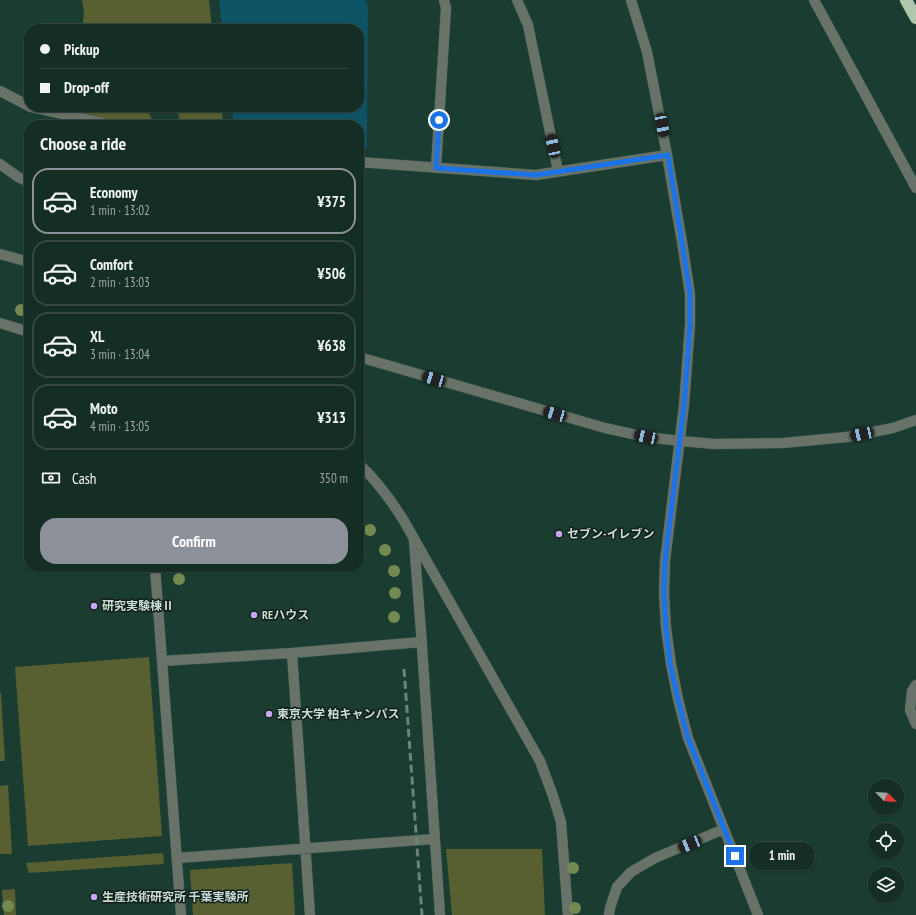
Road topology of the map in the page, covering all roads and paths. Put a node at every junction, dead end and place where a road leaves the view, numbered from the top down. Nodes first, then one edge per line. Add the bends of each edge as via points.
1 (444, 0) edge
2 (518, 0) edge
3 (631, 0) edge
4 (814, 0) edge
5 (906, 0) edge
6 (916, 18) edge
7 (0, 91) edge
8 (24, 103) edge
9 (56, 112) edge
10 (90, 120) edge
11 (668, 155) junction
12 (364, 162) edge
13 (0, 164) edge
14 (436, 168) junction
15 (558, 171) junction
16 (24, 180) edge
17 (916, 188) edge
18 (0, 254) edge
19 (24, 261) edge
20 (0, 323) edge
21 (24, 330) edge
22 (364, 358) edge
23 (916, 420) edge
24 (680, 441) junction
25 (364, 469) edge
26 (413, 537) junction
27 (155, 572) edge
28 (421, 642) junction
29 (292, 652) junction
30 (162, 661) junction
31 (916, 685) edge
32 (916, 724) edge
33 (724, 829) junction
34 (434, 839) junction
35 (306, 848) junction
36 (177, 858) junction
37 (181, 915) edge
38 (310, 915) edge
39 (440, 915) edge
40 (568, 915) edge
41 (609, 915) edge
42 (758, 915) edge

1 - 14 street via 446,8
2 - 15 street via 528,25
3 - 11 street via 647,52
4 - 17 street
5 - 6 highway
7 - 8 street
9 - 10 street
11 - 15 street
11 - 24 street via 690,294 690,331
12 - 14 street
13 - 16 street
14 - 15 street via 536,175
18 - 19 street
20 - 21 street
22 - 24 street via 604,428
23 - 24 street via 893,428 847,437 783,443 715,444
24 - 33 street via 665,561 664,593 670,664 688,738
25 - 26 street via 394,504
26 - 28 street
26 - 40 street via 540,761 561,822
27 - 30 street
28 - 29 street
28 - 34 street
29 - 30 street
29 - 35 street
30 - 36 street
31 - 32 street via 912,691 910,710
33 - 41 street via 655,858 631,872 617,887
33 - 42 street
34 - 35 street
34 - 39 street
35 - 36 street
35 - 38 street
36 - 37 street

